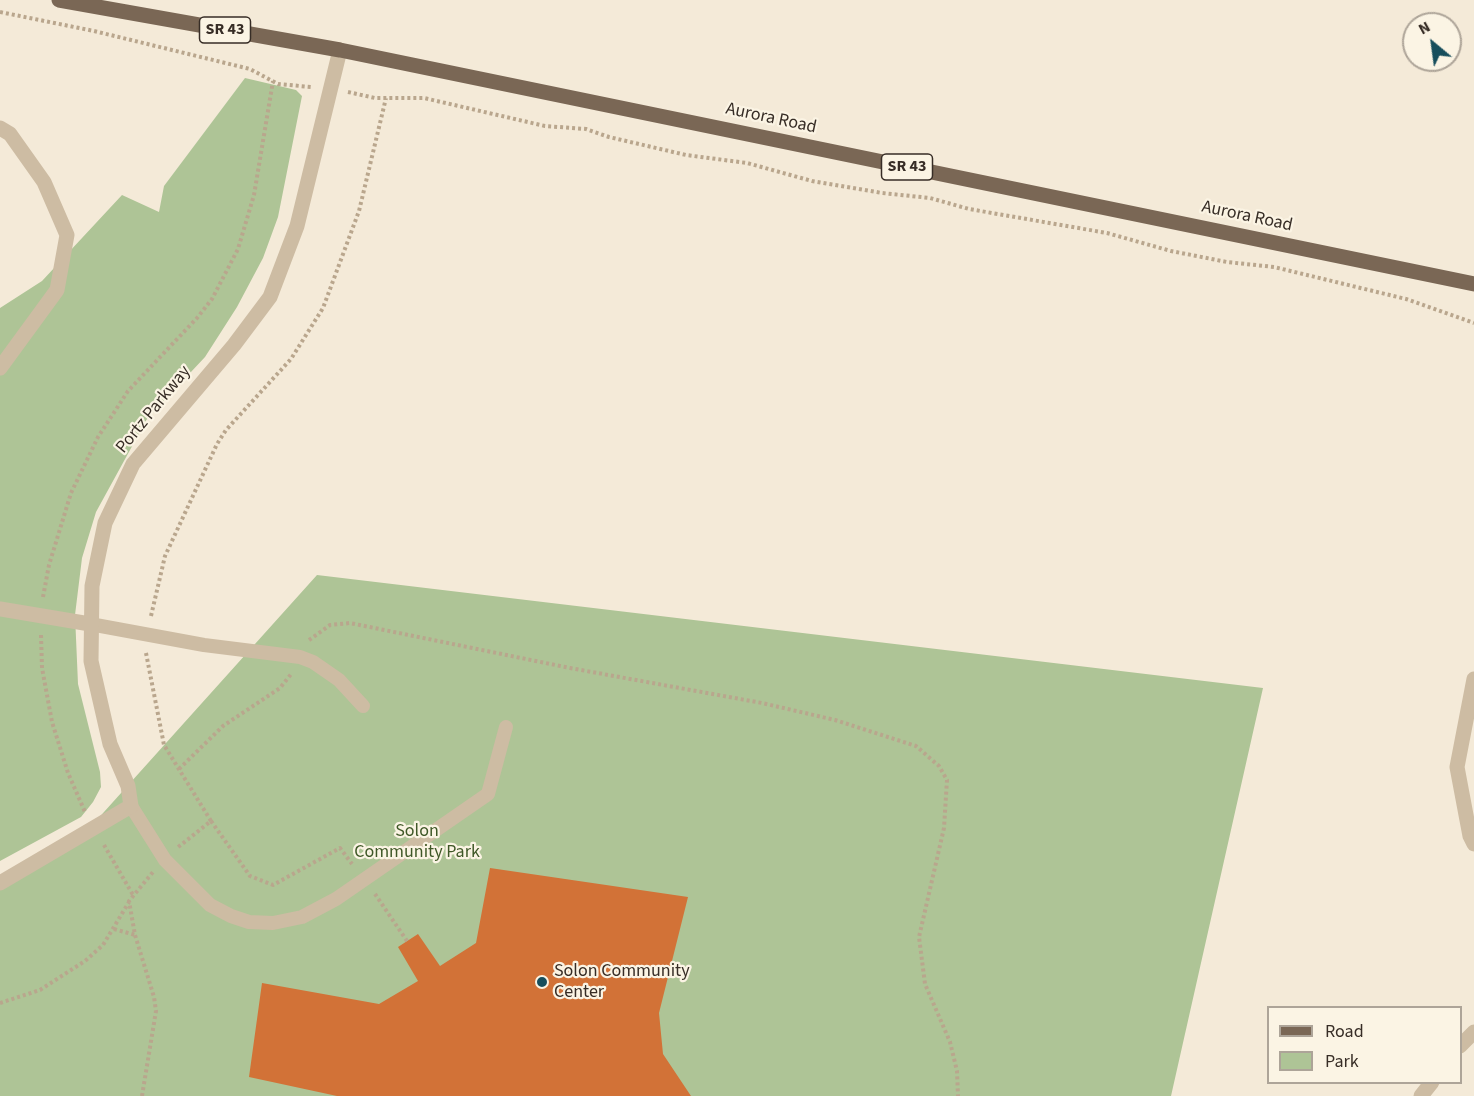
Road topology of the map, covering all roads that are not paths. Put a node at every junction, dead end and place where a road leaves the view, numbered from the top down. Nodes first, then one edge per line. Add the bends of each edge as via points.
1 (59, 0) edge
2 (340, 50) junction
3 (0, 128) edge
4 (1474, 284) edge
5 (0, 368) edge
6 (0, 609) edge
7 (90, 624) junction
8 (1474, 680) edge
9 (363, 706) dead end
10 (506, 727) dead end
11 (131, 806) junction
12 (1474, 844) edge
13 (0, 883) edge
14 (1474, 1032) edge
15 (1462, 1045) edge
16 (1431, 1084) edge
17 (1421, 1096) edge

1 - 2 main road, Aurora Road / SR 43
2 - 4 main road, Aurora Road / SR 43
2 - 7 street, Portz Parkway via 297,226 270,297 133,464 105,523 92,586
3 - 5 street via 10,134 44,183 67,235 57,290
6 - 7 street
7 - 9 lane via 204,645 300,657 332,675
7 - 11 street, Portz Parkway via 91,661 110,744 128,786
8 - 12 street via 1457,767
10 - 11 lane via 488,794 336,899 302,917 273,923 249,922 210,905 165,860
11 - 13 street
14 - 15 street
16 - 17 street

